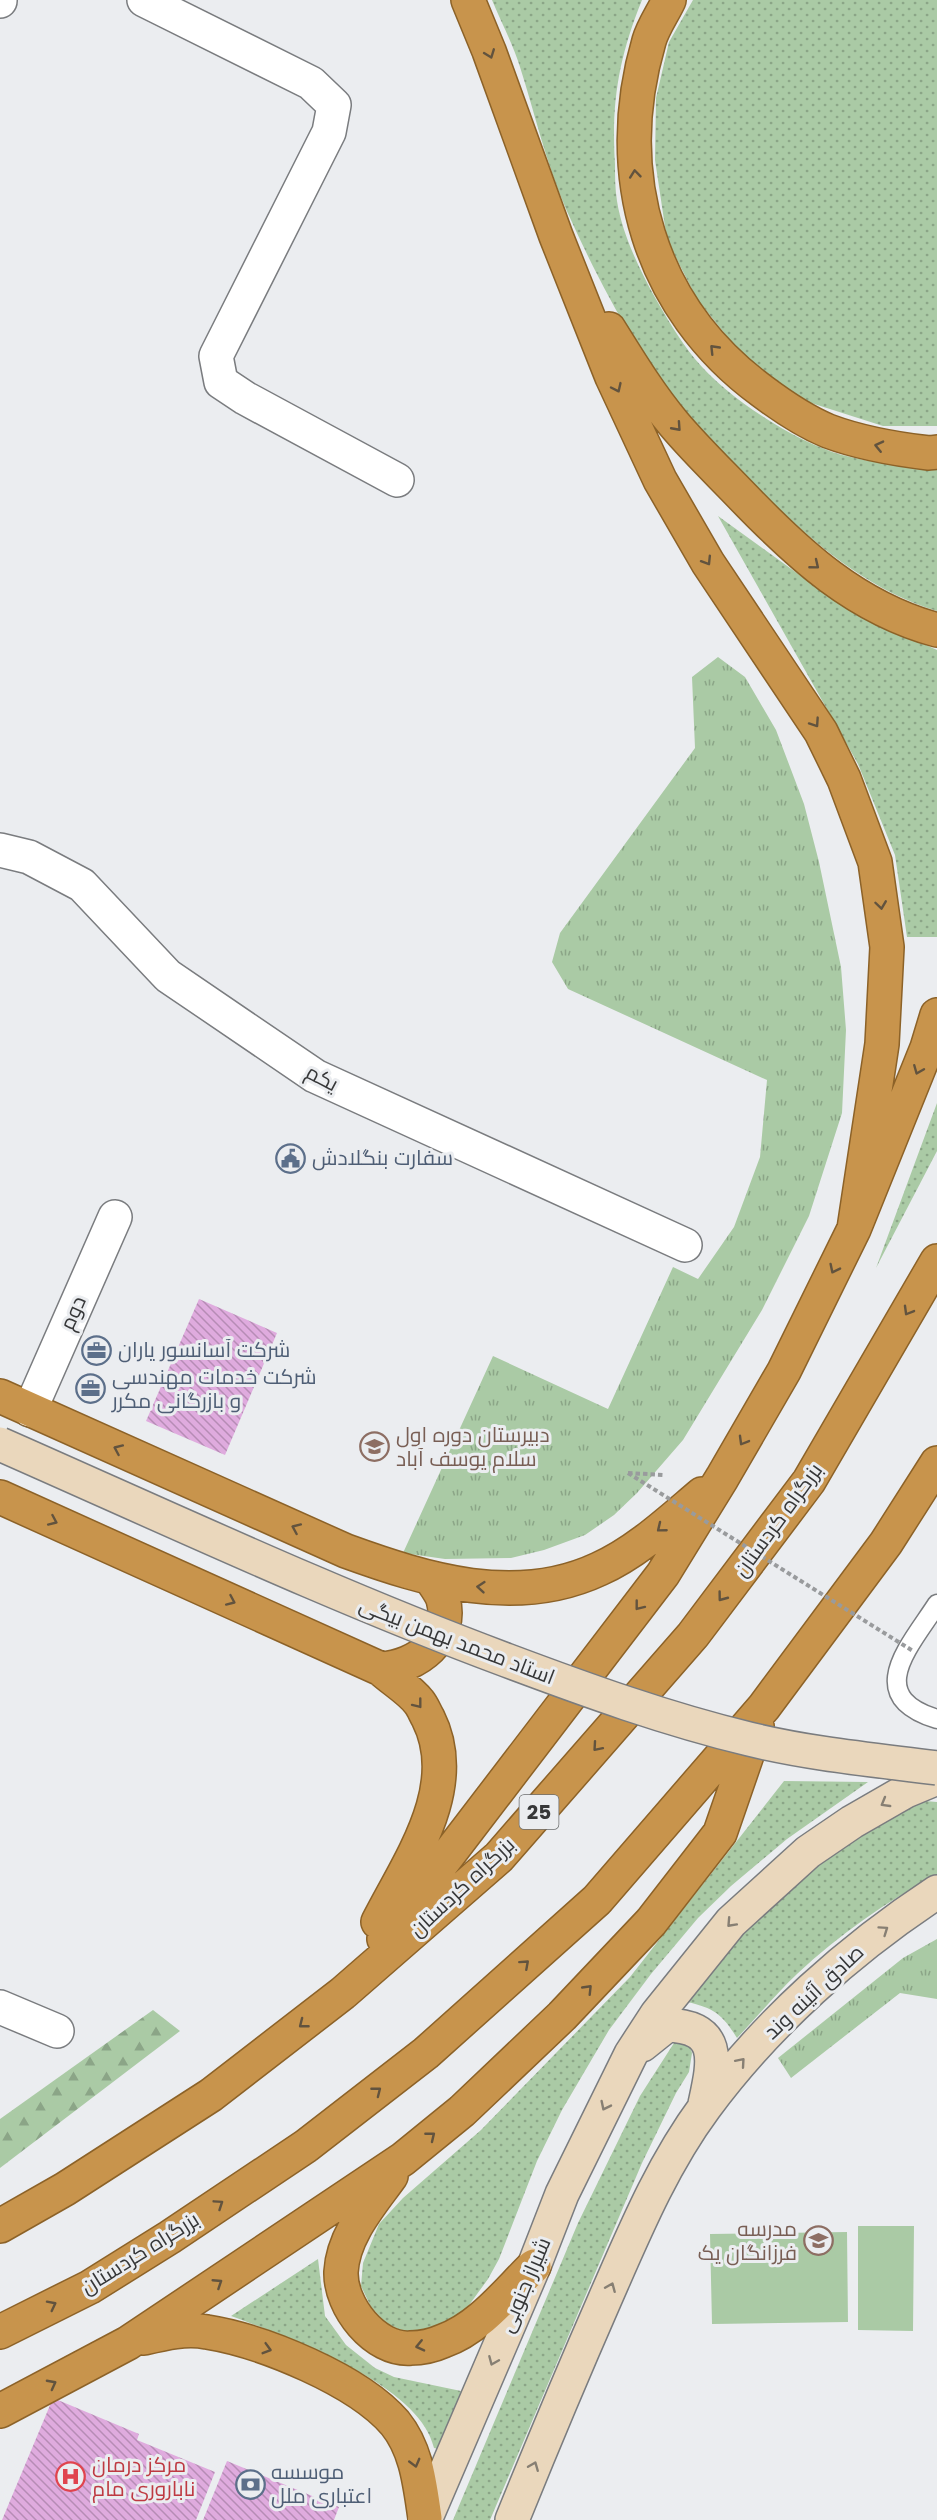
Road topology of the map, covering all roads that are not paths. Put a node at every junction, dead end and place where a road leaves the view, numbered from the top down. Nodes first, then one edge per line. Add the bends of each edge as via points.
1 (144, 0) edge
2 (468, 0) edge
3 (669, 0) edge
4 (556, 237) junction
5 (937, 452) edge
6 (397, 480) dead end
7 (937, 630) edge
8 (0, 850) edge
9 (937, 1015) edge
10 (116, 1217) dead end
11 (854, 1229) junction
12 (685, 1245) dead end
13 (937, 1261) edge
14 (0, 1396) edge
15 (30, 1410) junction
16 (0, 1444) edge
17 (937, 1463) edge
18 (722, 1478) junction
19 (0, 1497) edge
20 (431, 1579) junction
21 (937, 1604) edge
22 (381, 1669) junction
23 (764, 1707) junction
24 (937, 1719) edge
25 (937, 1768) edge
26 (937, 1778) edge
27 (937, 1892) edge
28 (343, 1994) junction
29 (0, 2007) edge
30 (57, 2031) dead end
31 (631, 2054) junction
32 (704, 2108) junction
33 (403, 2159) junction
34 (0, 2226) edge
35 (534, 2265) junction
36 (0, 2332) edge
37 (128, 2343) junction
38 (0, 2411) edge
39 (425, 2519) edge
40 (512, 2520) edge

1 - 6 street via 311,83 334,105 329,132 216,356 221,382
2 -> 4 highway
5 -> 3 highway via 880,447 827,430 783,407 731,367 701,336 675,297 654,252 638,203 633,149 637,95 650,39
4 -> 7 highway via 639,377 673,423 715,468 792,547 831,578 888,611
4 -> 11 highway via 612,377 660,480 708,563 821,732 844,779 875,862 887,947 882,1044
8 - 12 street, یکم via 30,857 82,885 168,976 315,1076
9 -> 11 highway
10 - 15 street, دوم
11 -> 18 highway via 784,1371
13 -> 28 highway, بزرگراه کردستان / 25 via 809,1480 693,1635 499,1857
14 - 15 highway
20 -> 15 highway via 346,1551
16 - 25 main road, استاد محمد بهمن بیگی, bridge via 346,1598 566,1682 751,1740
17 - 23 highway, بزرگراه کردستان via 886,1543
18 -> 20 highway via 625,1555 572,1580 483,1588
18 -> 28 highway via 663,1574
19 -> 22 highway
20 - 22 highway via 443,1599 444,1624 436,1643 418,1660 394,1669
21 - 24 lane via 899,1662 897,1686 903,1701 921,1714
22 -> 28 highway via 420,1702 440,1751 441,1774 422,1835
33 -> 23 highway via 462,2111 562,2016 651,1922 720,1833
36 -> 23 highway, بزرگراه کردستان via 90,2286 170,2237 306,2146 426,2052 597,1900
26 -> 31 main road, شیراز جنوبی via 852,1822 808,1852 769,1886 731,1922 689,1972
32 -> 27 main road, صادق آئینه وند via 784,2017 876,1935
28 -> 34 highway, بزرگراه کردستان / 25 via 211,2095
29 - 30 street
31 - 32 main road via 667,2025 685,2025 704,2036 713,2052
31 -> 35 main road, شیراز جنوبی via 562,2194
40 -> 32 main road via 645,2206
35 -> 33 highway via 475,2323 443,2341 410,2349 383,2341 358,2321 344,2295 341,2271 351,2233
37 -> 33 highway
35 -> 39 main road, شیراز جنوبی
38 -> 37 highway
37 -> 39 highway via 169,2331 207,2332 276,2352 321,2371 364,2396 395,2424 415,2457

